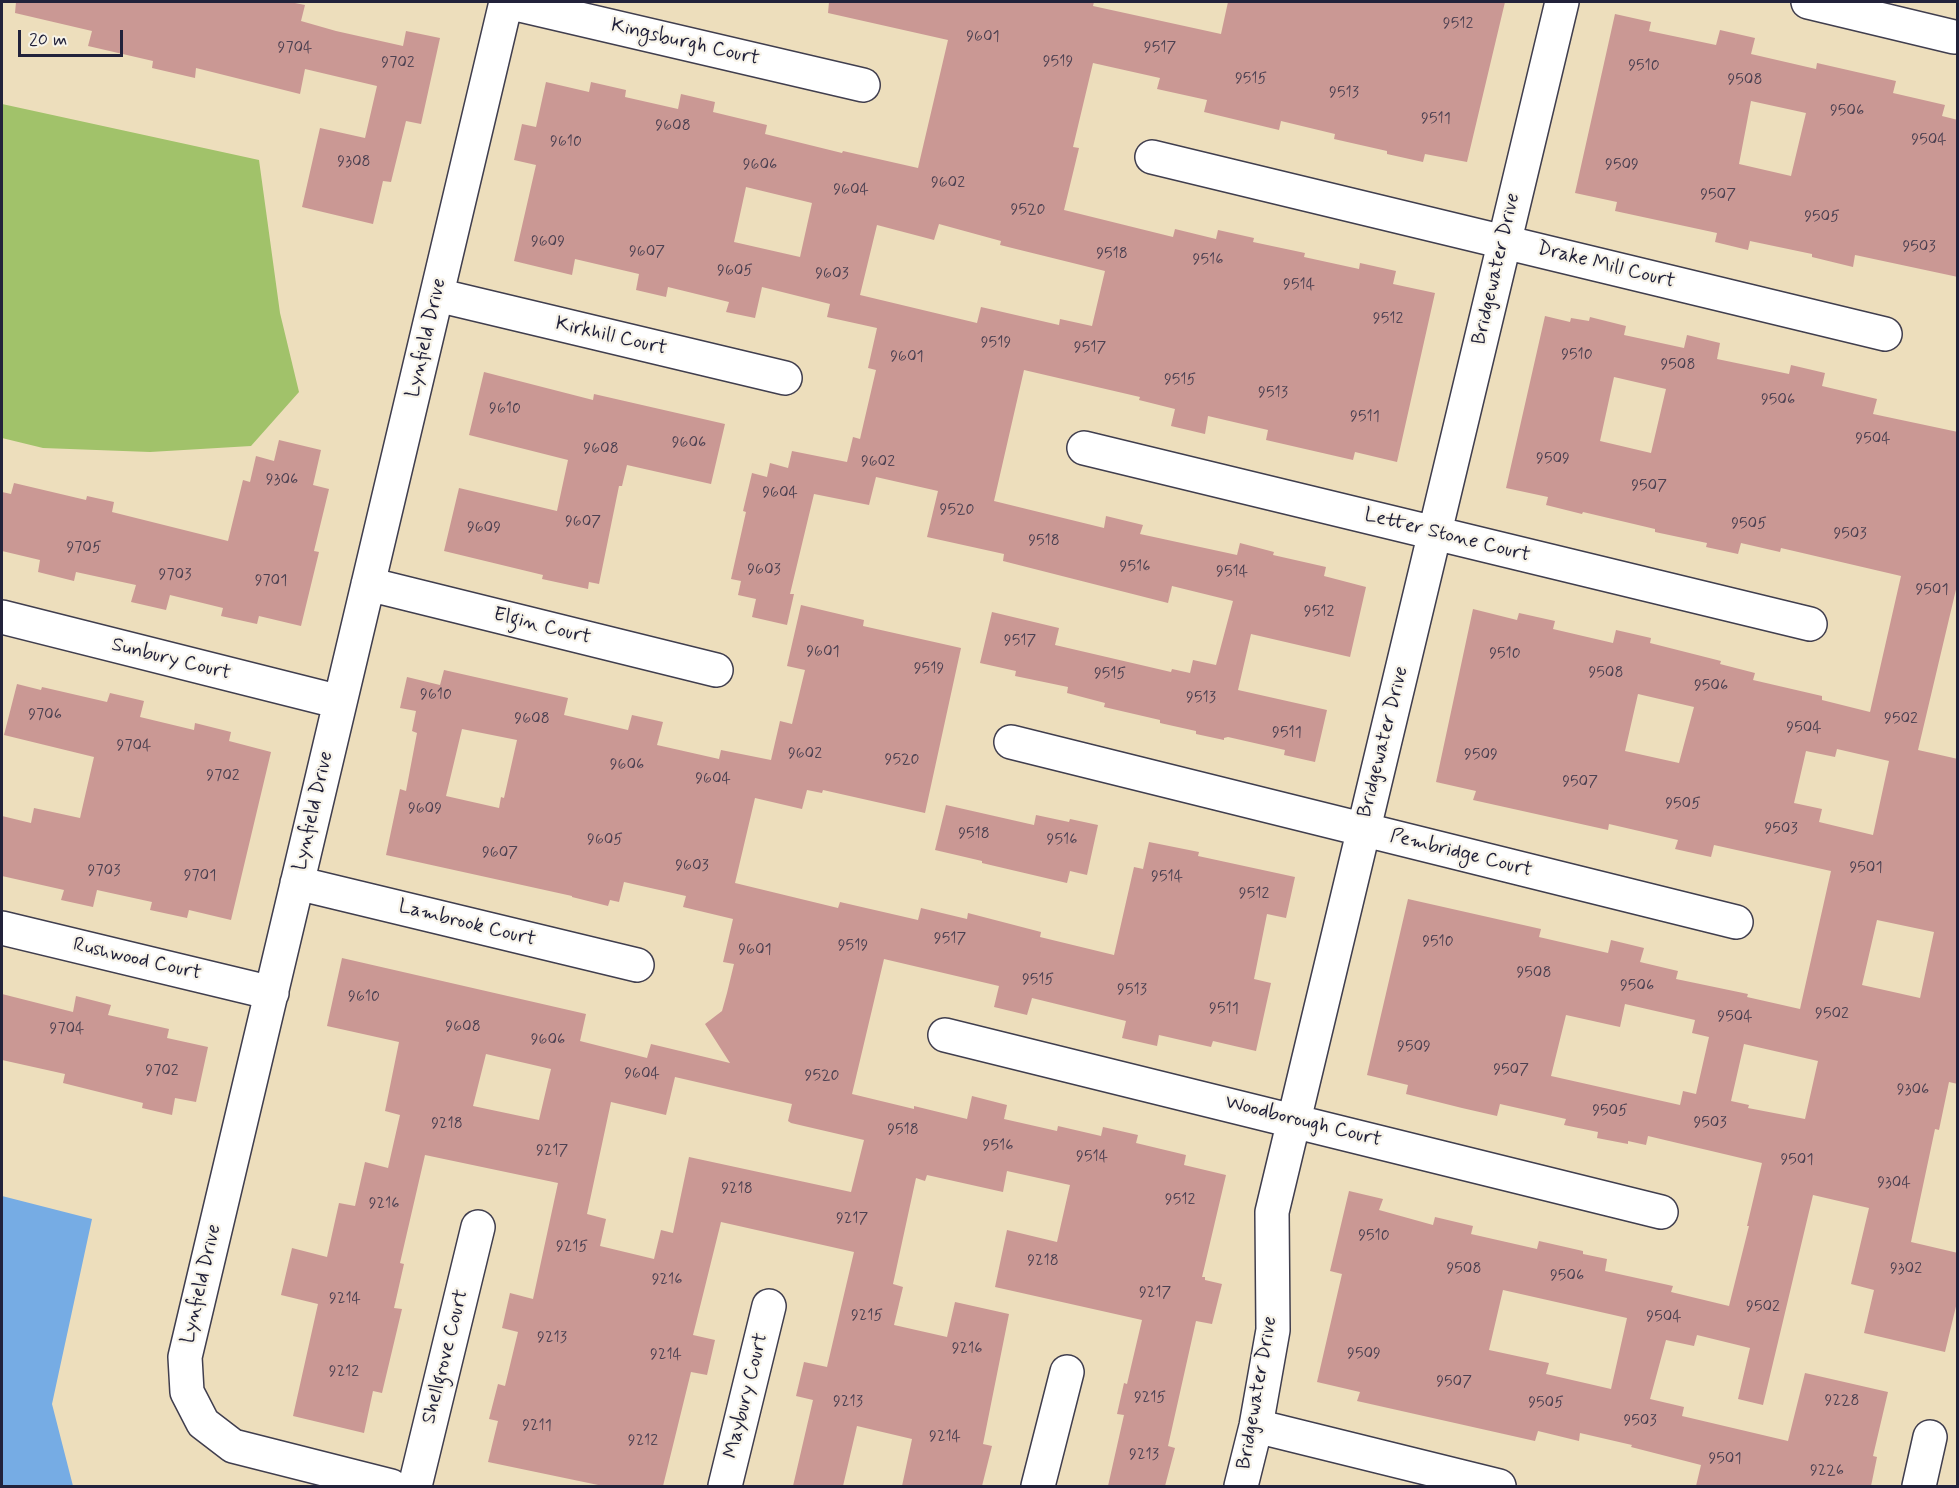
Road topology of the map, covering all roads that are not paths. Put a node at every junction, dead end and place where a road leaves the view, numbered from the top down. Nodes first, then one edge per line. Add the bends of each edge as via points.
1 (507, 2) edge
2 (1562, 2) edge
3 (1808, 2) edge
4 (1954, 37) dead end
5 (863, 85) dead end
6 (1152, 157) dead end
7 (1504, 242) junction
8 (437, 295) junction
9 (1885, 334) dead end
10 (785, 378) dead end
11 (1084, 448) dead end
12 (1434, 533) junction
13 (368, 584) junction
14 (2, 617) edge
15 (1810, 624) dead end
16 (716, 670) dead end
17 (340, 702) junction
18 (1011, 742) dead end
19 (1363, 829) junction
20 (297, 883) junction
21 (1736, 922) dead end
22 (2, 928) edge
23 (637, 965) dead end
24 (272, 993) junction
25 (945, 1035) dead end
26 (1293, 1119) junction
27 (1661, 1212) dead end
28 (478, 1227) dead end
29 (769, 1306) dead end
30 (1067, 1372) dead end
31 (1256, 1426) junction
32 (1930, 1437) dead end
33 (392, 1486) edge
34 (415, 1486) edge
35 (725, 1486) edge
36 (1038, 1486) edge
37 (1241, 1486) edge
38 (1500, 1486) edge
39 (1919, 1486) edge

1 - 5 street, Kingsburgh Court
1 - 8 street, Lynfield Drive
2 - 7 street, Bridgewater Drive
3 - 4 street
6 - 7 street, Drake Mill Court
7 - 9 street, Drake Mill Court
7 - 12 street, Bridgewater Drive
8 - 10 street, Kirkhill Court
8 - 13 street, Lynfield Drive
11 - 12 street, Letter Stone Court
12 - 15 street, Letter Stone Court
12 - 19 street, Bridgewater Drive
13 - 16 street, Elgin Court
13 - 17 street, Lynfield Drive
14 - 17 street, Sunbury Court
17 - 20 street, Lynfield Drive
18 - 19 street, Pembridge Court
19 - 21 street, Pembridge Court
19 - 26 street, Bridgewater Drive
20 - 23 street, Lambrook Court
20 - 24 street, Lynfield Drive
22 - 24 street, Rushwood Court
24 - 33 street, Lynfield Drive via 185,1357 187,1392 202,1423 233,1446
25 - 26 street, Woodborough Court
26 - 27 street, Woodborough Court
26 - 31 street, Bridgewater Drive via 1272,1212 1273,1330
28 - 34 street, Shellgrove Court
29 - 35 street, Maybury Court
30 - 36 street
31 - 37 street, Bridgewater Drive
31 - 38 street
32 - 39 street

